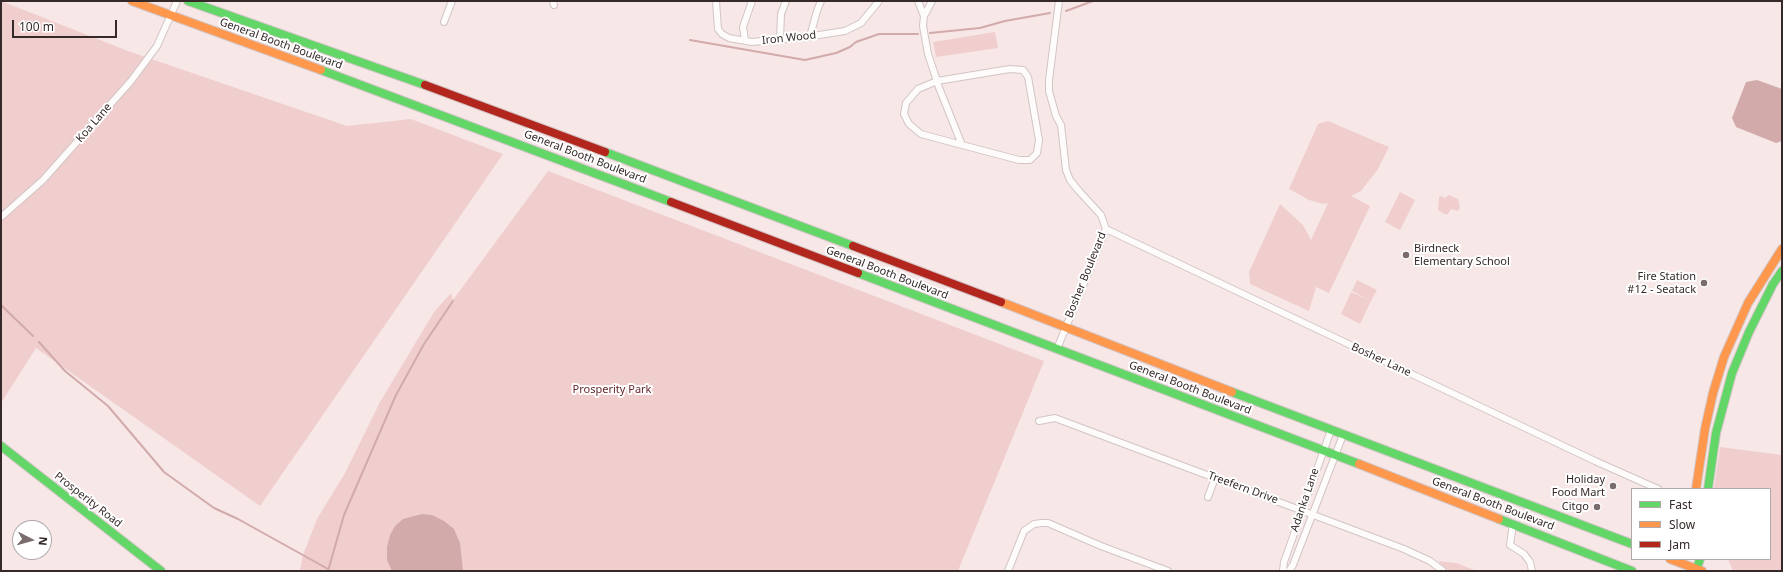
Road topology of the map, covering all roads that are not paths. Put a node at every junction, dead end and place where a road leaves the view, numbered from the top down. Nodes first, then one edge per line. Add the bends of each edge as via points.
1 (132, 1) edge
2 (177, 1) edge
3 (188, 1) edge
4 (452, 1) edge
5 (716, 1) edge
6 (752, 1) edge
7 (786, 1) edge
8 (821, 1) edge
9 (879, 1) edge
10 (918, 1) edge
11 (932, 1) edge
12 (1059, 1) edge
13 (171, 16) junction
14 (924, 16) junction
15 (444, 22) dead end
16 (810, 36) junction
17 (745, 40) junction
18 (780, 40) junction
19 (937, 81) junction
20 (962, 145) junction
21 (1, 216) edge
22 (1106, 228) junction
23 (1782, 248) edge
24 (1782, 271) edge
25 (1065, 326) junction
26 (1057, 349) junction
27 (1039, 420) dead end
28 (1331, 430) junction
29 (1343, 435) junction
30 (1, 446) edge
31 (1323, 450) junction
32 (1335, 454) junction
33 (1215, 478) junction
34 (1656, 488) edge
35 (1696, 488) edge
36 (1708, 488) edge
37 (1208, 497) dead end
38 (1302, 510) junction
39 (1312, 514) junction
40 (1513, 524) junction
41 (1631, 544) edge
42 (1673, 560) edge
43 (1693, 560) edge
44 (1700, 560) edge
45 (1698, 570) edge
46 (161, 571) edge
47 (1008, 571) edge
48 (1168, 571) edge
49 (1284, 571) edge
50 (1289, 571) edge
51 (1443, 571) edge
52 (1532, 571) edge
53 (1632, 571) edge

1 - 13 main road, General Booth Boulevard
2 - 13 street, Koa Lane
3 - 25 main road, General Booth Boulevard via 480,105
4 - 15 street
5 - 17 street, Iron Wood via 718,30 729,38
6 - 17 street via 743,27
7 - 18 street via 781,14
8 - 16 street
9 - 16 street, Iron Wood via 861,23 853,28
10 - 14 street
11 - 14 street
12 - 22 street, Bosher Boulevard via 1049,91 1061,125 1066,170 1070,180 1101,215
13 - 21 street, Koa Lane via 157,46 131,81 43,180
13 - 26 main road, General Booth Boulevard via 470,125
14 - 19 street via 923,26 928,54
16 - 18 street, Iron Wood
17 - 18 street, Iron Wood
19 - 20 street
19 - 20 street via 918,89 906,103 904,114 909,124 921,134
19 - 20 street via 1017,68 1023,70 1028,77 1039,140 1037,152 1030,160 1019,160
22 - 25 street, Bosher Boulevard
22 - 34 street, Bosher Lane via 1595,462
23 - 35 main road via 1748,303 1724,357 1705,429
24 - 36 main road via 1748,332 1732,373 1716,433
25 - 26 street, Bosher Boulevard
25 - 28 main road, General Booth Boulevard
26 - 31 main road, General Booth Boulevard
27 - 33 street, Treefern Drive via 1055,418
28 - 29 main road, General Booth Boulevard
28 - 31 street, Adanka Lane
29 - 32 street, Adanka Lane
29 - 41 main road, General Booth Boulevard
30 - 46 main road, Prosperity Road
31 - 32 main road, General Booth Boulevard
31 - 38 street, Adanka Lane
32 - 39 street, Adanka Lane
32 - 40 main road, General Booth Boulevard
33 - 37 street
33 - 38 street, Treefern Drive
38 - 39 street, Treefern Drive
38 - 49 street, Adanka Lane via 1284,562
39 - 50 street, Adanka Lane
39 - 51 street, Treefern Drive via 1422,556
40 - 52 street via 1510,545 1524,554 1530,562
40 - 53 main road, General Booth Boulevard
42 - 45 main road
43 - 45 main road
44 - 45 main road
47 - 48 street via 1024,531 1034,524 1048,523

